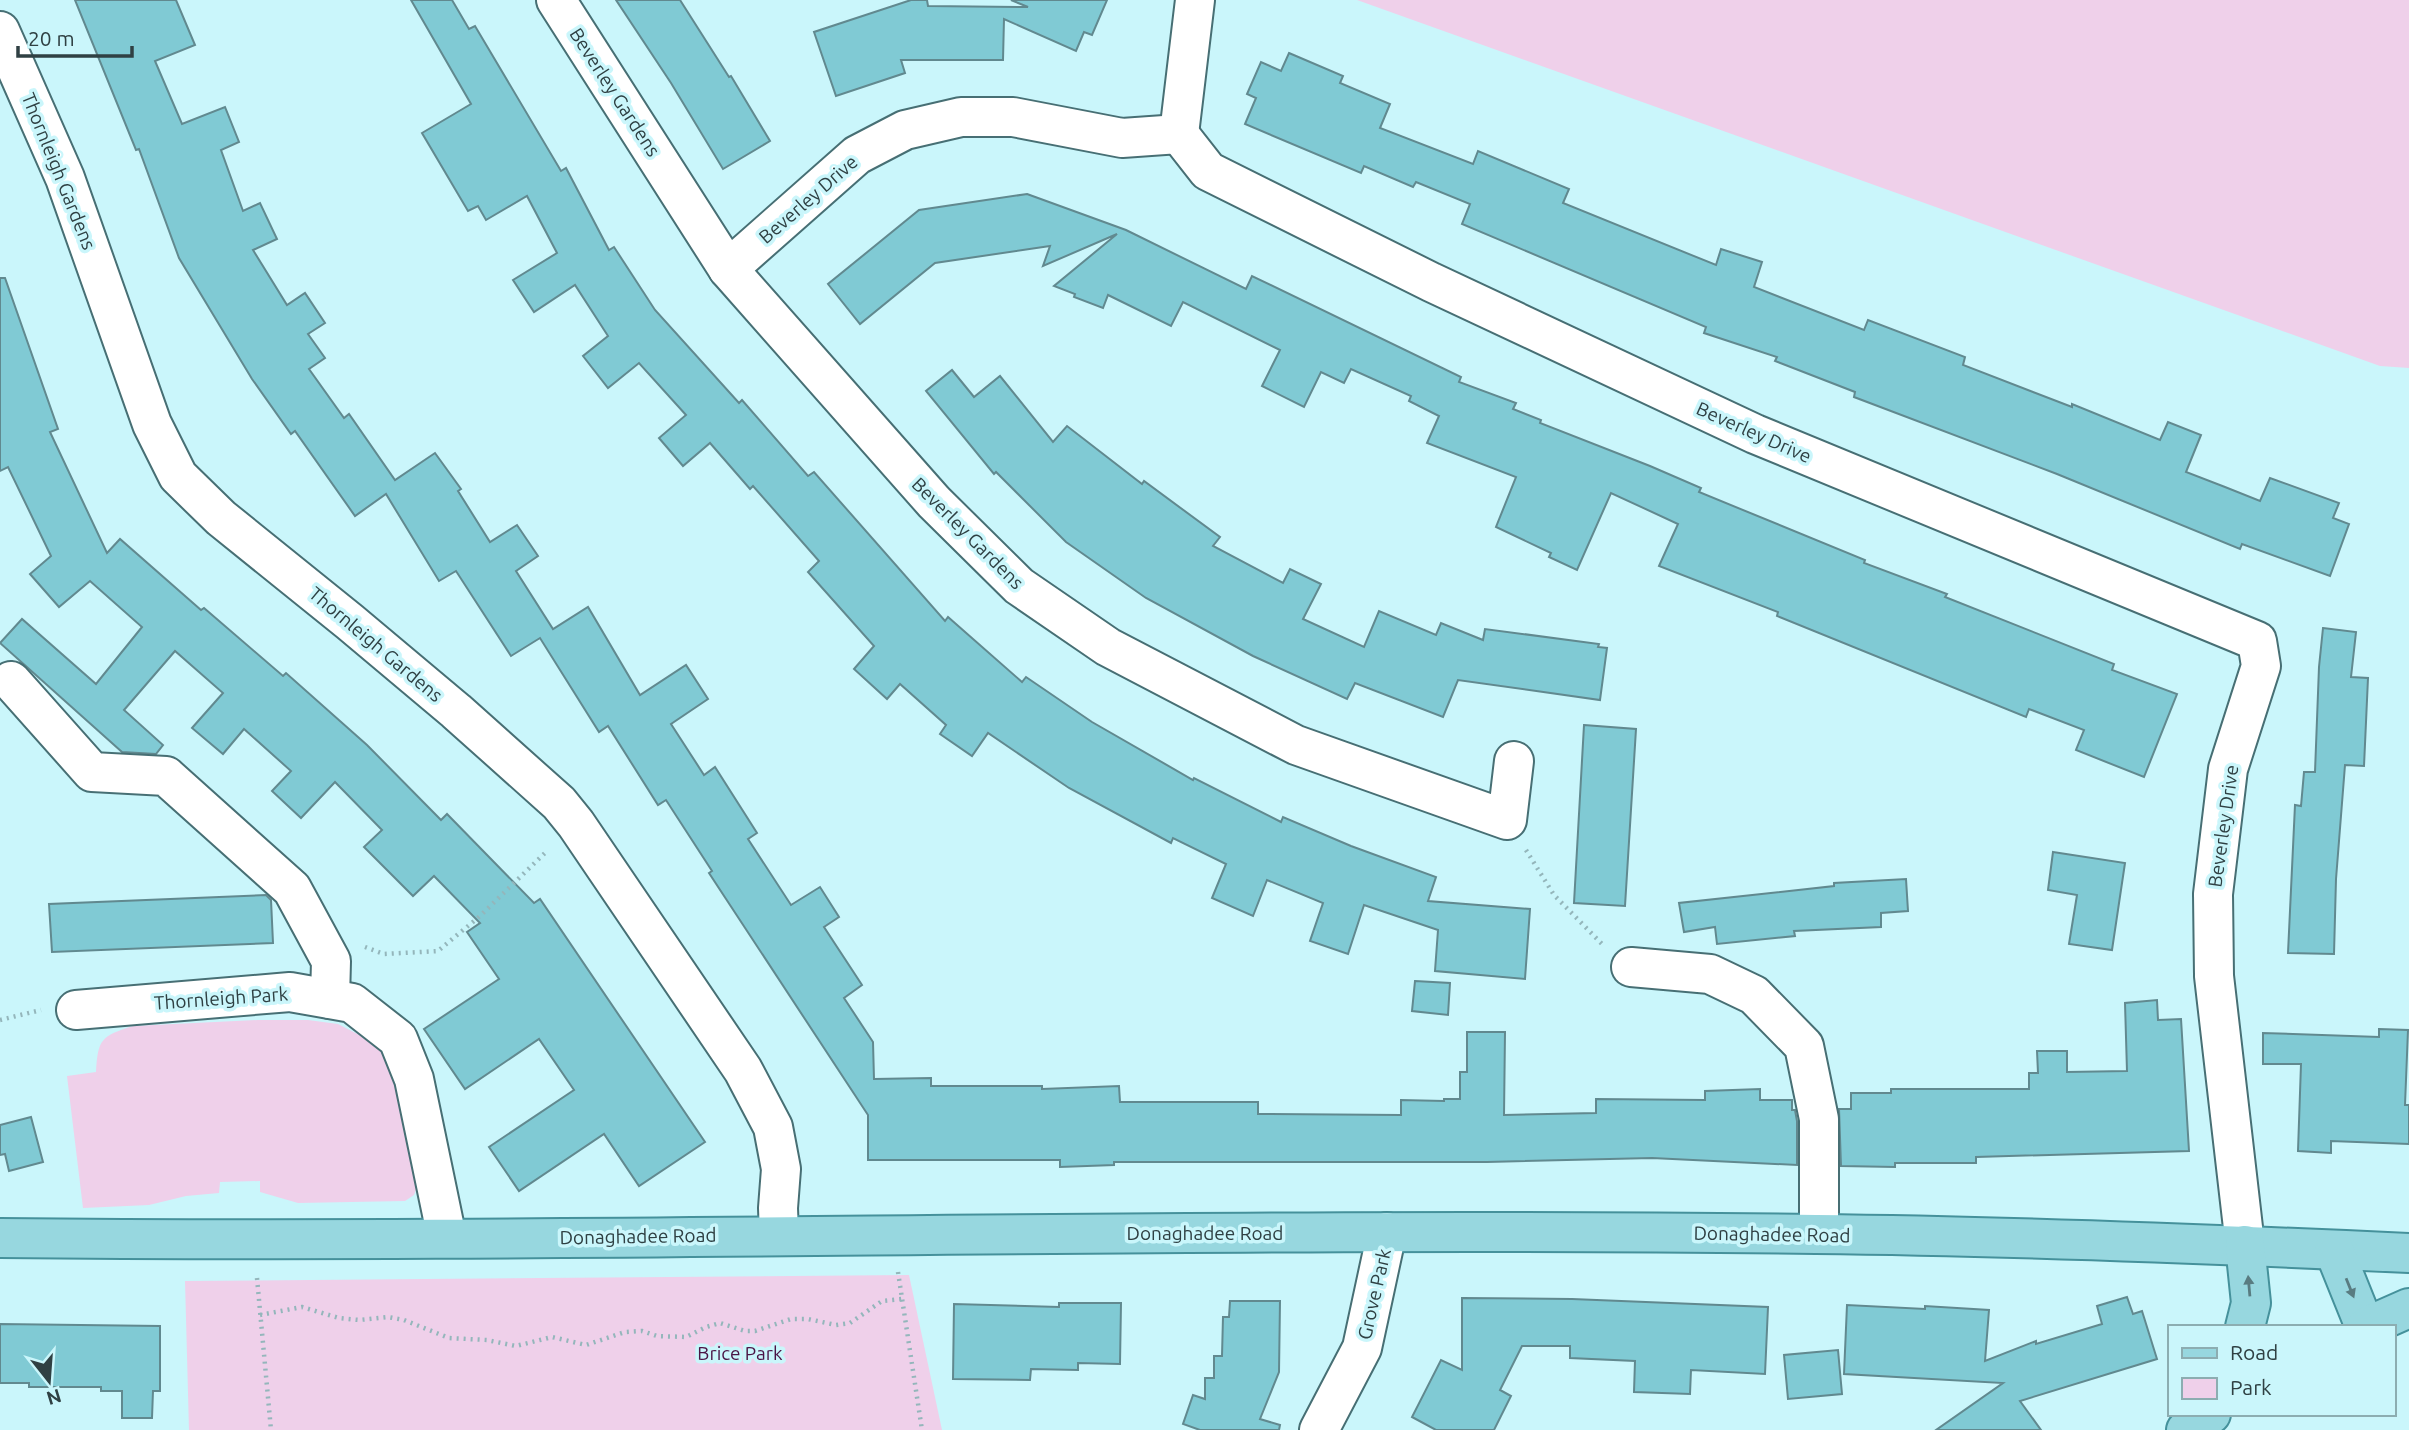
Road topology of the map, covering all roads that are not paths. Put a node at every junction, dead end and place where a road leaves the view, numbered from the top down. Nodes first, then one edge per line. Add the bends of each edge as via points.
1 (556, 0) edge
2 (1195, 0) edge
3 (0, 31) edge
4 (1179, 134) junction
5 (728, 269) junction
6 (10, 681) dead end
7 (1514, 761) dead end
8 (1631, 967) road end
9 (330, 999) junction
10 (76, 1010) dead end
11 (1387, 1232) junction
12 (1819, 1234) junction
13 (779, 1235) junction
14 (0, 1238) edge
15 (447, 1238) junction
16 (2245, 1245) junction
17 (2334, 1250) junction
18 (2409, 1253) edge
19 (2409, 1308) edge
20 (2246, 1325) edge
21 (2365, 1325) edge
22 (2371, 1325) edge
23 (2208, 1416) edge
24 (1319, 1430) edge
25 (2186, 1430) edge

1 - 5 street, Beverley Gardens
2 - 4 street
3 - 13 street, Thornleigh Gardens via 65,177 152,424 178,476 221,518 456,711 559,803 576,824 743,1070 773,1127 780,1169
4 - 5 street, Beverley Drive via 1122,138 1013,117 961,117 905,130 856,155
4 - 16 street, Beverley Drive via 1208,171 1431,282 1755,434 2258,641 2261,666 2228,769 2213,894 2214,976
5 - 7 street, Beverley Gardens via 933,502 1019,586 1108,647 1296,745 1507,820
6 - 9 street via 92,772 166,776 292,889 331,961
8 - 12 street via 1710,974 1754,995 1804,1046 1819,1119
9 - 10 street, Thornleigh Park via 290,992
9 - 15 street, Thornleigh Park via 352,1003 398,1039 414,1079
11 - 12 main road, Donaghadee Road
11 - 13 main road, Donaghadee Road
11 - 24 street, Grove Park via 1362,1348
12 - 16 main road, Donaghadee Road
13 - 15 main road, Donaghadee Road
14 - 15 main road, Donaghadee Road
16 - 17 main road, Donaghadee Road
20 -> 16 main road via 2251,1303
17 - 18 main road, Donaghadee Road
17 -> 21 main road
19 - 22 main road
23 - 25 main road

